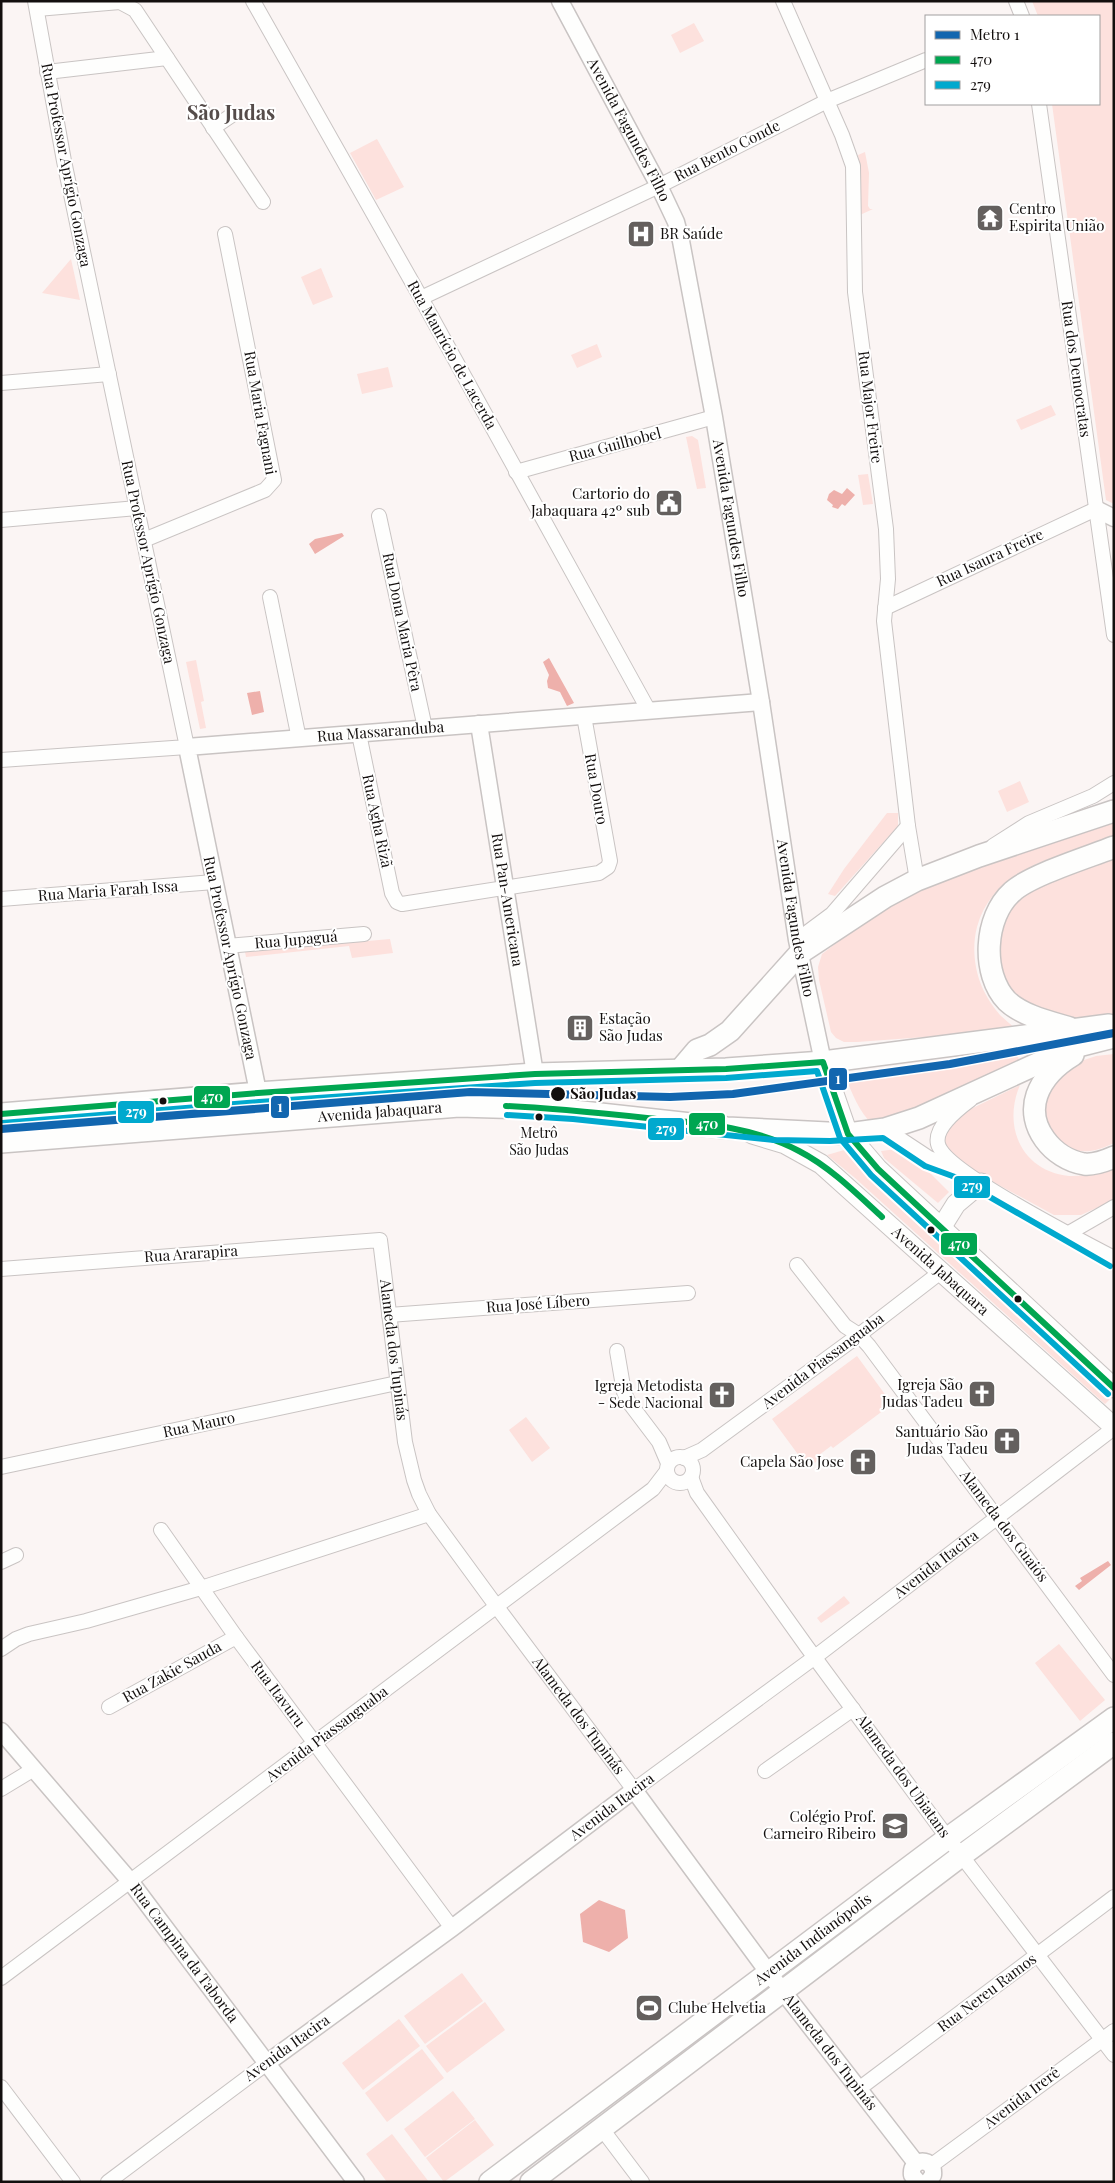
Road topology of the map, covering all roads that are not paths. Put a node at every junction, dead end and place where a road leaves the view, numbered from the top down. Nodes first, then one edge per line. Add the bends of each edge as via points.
1 (253, 1) edge
2 (560, 1) edge
3 (783, 1) edge
4 (1016, 1) edge
5 (36, 5) edge
6 (1022, 15) edge
7 (167, 58) junction
8 (925, 60) edge
9 (48, 72) junction
10 (827, 101) junction
11 (1039, 105) edge
12 (232, 115) dead end
13 (213, 128) junction
14 (659, 186) junction
15 (263, 202) dead end
16 (225, 234) dead end
17 (421, 298) junction
18 (109, 374) junction
19 (1, 383) edge
20 (714, 418) junction
21 (516, 472) junction
22 (137, 508) junction
23 (1096, 509) junction
24 (379, 516) dead end
25 (1114, 518) edge
26 (1, 520) edge
27 (144, 540) junction
28 (270, 597) dead end
29 (885, 608) junction
30 (1114, 635) edge
31 (761, 702) junction
32 (649, 711) junction
33 (584, 716) junction
34 (479, 724) junction
35 (425, 728) junction
36 (359, 734) junction
37 (299, 739) junction
38 (187, 747) junction
39 (1, 760) edge
40 (1114, 783) edge
41 (1114, 811) edge
42 (908, 826) junction
43 (1114, 847) edge
44 (979, 856) junction
45 (917, 880) junction
46 (214, 882) junction
47 (507, 888) junction
48 (1, 899) edge
49 (364, 934) dead end
50 (228, 946) junction
51 (798, 946) junction
52 (1114, 1025) edge
53 (1078, 1030) junction
54 (1105, 1039) edge
55 (823, 1062) junction
56 (680, 1070) junction
57 (535, 1074) junction
58 (983, 1089) junction
59 (258, 1093) junction
60 (1, 1114) edge
61 (264, 1121) junction
62 (727, 1128) junction
63 (885, 1129) junction
64 (848, 1134) junction
65 (1, 1142) edge
66 (1114, 1157) edge
67 (960, 1169) junction
68 (981, 1183) junction
69 (1114, 1207) edge
70 (941, 1228) junction
71 (1069, 1233) junction
72 (380, 1240) joint
73 (1114, 1258) edge
74 (797, 1265) dead end
75 (1, 1269) edge
76 (942, 1271) junction
77 (688, 1294) dead end
78 (389, 1315) junction
79 (859, 1335) junction
80 (617, 1351) dead end
81 (397, 1383) junction
82 (1114, 1388) edge
83 (1114, 1428) edge
84 (1, 1467) edge
85 (680, 1470) junction
86 (429, 1514) junction
87 (998, 1518) junction
88 (161, 1530) dead end
89 (16, 1555) dead end
90 (1, 1562) edge
91 (201, 1588) junction
92 (496, 1607) junction
93 (236, 1637) junction
94 (1, 1648) edge
95 (815, 1657) junction
96 (1114, 1675) edge
97 (109, 1707) dead end
98 (853, 1709) junction
99 (1114, 1718) edge
100 (1, 1730) edge
101 (1114, 1743) edge
102 (315, 1744) junction
103 (34, 1769) junction
104 (765, 1771) dead end
105 (1, 1789) edge
106 (634, 1790) junction
107 (948, 1838) junction
108 (961, 1856) junction
109 (130, 1881) junction
110 (1114, 1897) edge
111 (452, 1928) junction
112 (1038, 1955) junction
113 (768, 1972) junction
114 (1, 1978) edge
115 (783, 1991) junction
116 (1108, 2035) edge
117 (1114, 2055) edge
118 (267, 2063) junction
119 (1, 2087) edge
120 (860, 2088) junction
121 (602, 2129) junction
122 (922, 2177) edge
123 (73, 2182) edge
124 (108, 2182) edge
125 (356, 2182) edge
126 (490, 2182) edge
127 (531, 2182) edge
128 (642, 2182) edge

1 - 17 street, Rua Maurício de Lacerda
2 - 14 street, Avenida Fagundes Filho
3 - 10 street, Rua Major Freire
4 - 6 street
5 - 7 street via 125,4 135,10
5 - 9 street, Rua Professor Aprígio Gonzaga
7 - 9 street
7 - 13 street
8 - 10 street, Rua Bento Conde
9 - 18 street, Rua Professor Aprígio Gonzaga
10 - 14 street, Rua Bento Conde
10 - 29 street, Rua Major Freire via 848,150 854,177 855,292 886,529 888,579
11 - 23 street, Rua dos Democratas
12 - 13 street
13 - 15 street
14 - 17 street, Rua Bento Conde
14 - 20 street, Avenida Fagundes Filho via 683,246
16 - 27 street, Rua Maria Fagnani via 274,480 265,490
17 - 21 street, Rua Maurício de Lacerda
18 - 19 street
18 - 22 street, Rua Professor Aprígio Gonzaga
20 - 21 street, Rua Guilhobel
20 - 31 street, Avenida Fagundes Filho
21 - 32 street, Rua Maurício de Lacerda
22 - 26 street
22 - 27 street, Rua Professor Aprígio Gonzaga
23 - 25 street
23 - 29 street, Rua Isaura Freire
23 - 30 street, Rua dos Democratas
24 - 35 street, Rua Dona Maria Pêra
27 - 38 street, Rua Professor Aprígio Gonzaga
28 - 37 street
29 - 42 street, Rua Major Freire
31 - 32 street, Rua Massaranduba
31 - 51 street, Avenida Fagundes Filho
32 - 33 street, Rua Massaranduba
33 - 34 street, Rua Massaranduba
33 - 47 street, Rua Douro via 610,861 608,867 600,873
34 - 35 street, Rua Massaranduba
34 - 47 street, Rua Pan-Americana
35 - 36 street, Rua Massaranduba
36 - 37 street, Rua Massaranduba
36 - 47 street, Rua Agha Rizã via 392,893 397,902 402,904
37 - 38 street, Rua Massaranduba
38 - 39 street, Rua Massaranduba
38 - 46 street, Rua Professor Aprígio Gonzaga
40 - 44 street via 1094,796 1018,829
41 - 44 main road
42 - 45 street, Rua Major Freire
42 - 51 street via 832,914
43 - 53 main road via 1012,892 992,925 989,947 992,972 998,989 1008,1002 1021,1010
44 - 45 main road
45 - 51 main road
46 - 48 street, Rua Maria Farah Issa
46 - 50 street, Rua Professor Aprígio Gonzaga
47 - 57 street, Rua Pan-Americana
49 - 50 street, Rua Jupaguá
50 - 59 street, Rua Professor Aprígio Gonzaga
51 - 55 street, Avenida Fagundes Filho
51 - 56 main road via 730,1031 696,1050
52 - 53 main road
53 - 55 main road
54 - 58 main road via 1074,1047
54 - 66 main road via 1068,1058 1043,1082 1034,1114 1039,1131 1049,1144 1072,1160 1085,1164
55 - 56 main road, Avenida Jabaquara
55 - 64 main road, Avenida Jabaquara
56 - 57 main road, Avenida Jabaquara
57 - 59 main road, Avenida Jabaquara
58 - 63 main road via 937,1111
58 - 67 street via 939,1133 941,1152
59 - 60 main road, Avenida Jabaquara
59 - 61 street, Rua Professor Aprígio Gonzaga
61 - 62 main road, Avenida Jabaquara via 491,1106 555,1108
61 - 65 main road, Avenida Jabaquara
62 - 64 main road, Avenida Jabaquara
62 - 76 main road, Avenida Jabaquara via 785,1144 821,1164
63 - 64 main road
63 - 67 street via 929,1158
64 - 70 main road, Avenida Jabaquara via 878,1169
67 - 68 street
68 - 70 main road via 956,1204
68 - 71 street
69 - 71 street
70 - 82 main road, Avenida Jabaquara
71 - 73 street
72 - 75 street, Rua Ararapira
72 - 78 street, Alameda dos Tupinás
74 - 79 street, Alameda dos Guaiós via 845,1326
76 - 79 street, Avenida Piassanguaba
76 - 83 main road, Avenida Jabaquara
77 - 78 street, Rua José Líbero
78 - 81 street, Alameda dos Tupinás
79 - 85 street, Avenida Piassanguaba via 702,1450
79 - 87 street, Alameda dos Guaiós
80 - 85 street, Alameda dos Ubiatans via 628,1401
81 - 84 street, Rua Mauro
81 - 86 street, Alameda dos Tupinás via 414,1480
83 - 87 street, Avenida Itacira
85 - 92 street, Avenida Piassanguaba
85 - 95 street, Alameda dos Ubiatans
86 - 91 street
86 - 92 street, Alameda dos Tupinás
87 - 95 street, Avenida Itacira
87 - 96 street, Alameda dos Guaiós
88 - 91 street, Rua Itavuru
89 - 90 street
91 - 93 street, Rua Itavuru
91 - 94 street via 29,1634
92 - 102 street, Avenida Piassanguaba
92 - 106 street, Alameda dos Tupinás
93 - 97 street, Rua Zakie Sauda
93 - 102 street, Rua Itavuru
95 - 98 street, Alameda dos Ubiatans
95 - 106 street, Avenida Itacira
98 - 104 street
98 - 107 street, Alameda dos Ubiatans
99 - 107 main road, Avenida Indianópolis
100 - 103 street, Rua Campina da Taborda
101 - 108 main road, Avenida Indianópolis
102 - 109 street, Avenida Piassanguaba
102 - 111 street, Rua Itavuru
103 - 105 street
103 - 109 street, Rua Campina da Taborda
106 - 111 street, Avenida Itacira
106 - 113 street, Alameda dos Tupinás
107 - 108 street, Alameda dos Ubiatans
107 - 113 main road, Avenida Indianópolis
108 - 112 street, Alameda dos Ubiatans
108 - 115 main road, Avenida Indianópolis
109 - 114 street, Avenida Piassanguaba
109 - 118 street, Rua Campina da Taborda
110 - 112 street, Rua Nereu Ramos
111 - 118 street, Avenida Itacira
112 - 116 street, Alameda dos Ubiatans
112 - 120 street, Rua Nereu Ramos
113 - 115 street, Alameda dos Tupinás
113 - 126 main road, Avenida Indianópolis
115 - 120 street, Alameda dos Tupinás
115 - 121 main road, Avenida Indianópolis
116 - 117 street, Alameda dos Ubiatans
116 - 122 street, Avenida Irerê
118 - 124 street, Avenida Itacira
118 - 125 street, Rua Campina da Taborda
119 - 123 street
120 - 122 street, Alameda dos Tupinás
121 - 127 main road, Avenida Indianópolis
121 - 128 street

